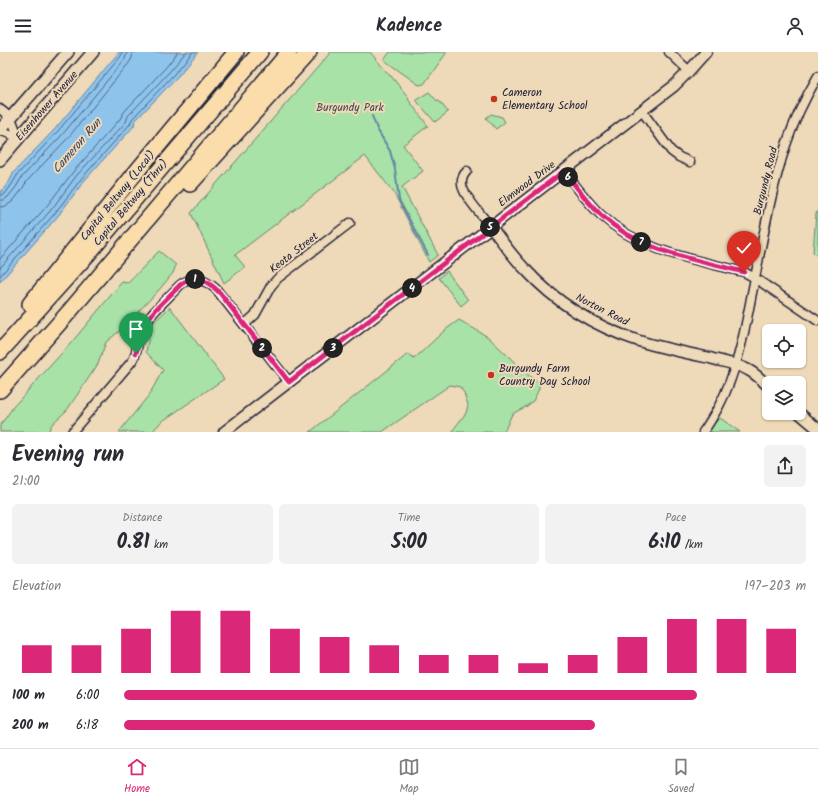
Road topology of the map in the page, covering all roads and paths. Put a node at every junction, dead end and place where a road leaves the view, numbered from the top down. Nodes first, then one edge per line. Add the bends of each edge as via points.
1 (68, 52) edge
2 (94, 52) edge
3 (236, 52) edge
4 (260, 52) edge
5 (289, 52) edge
6 (309, 52) edge
7 (669, 52) edge
8 (706, 52) edge
9 (689, 71) junction
10 (818, 76) edge
11 (0, 109) edge
12 (642, 111) junction
13 (10, 118) junction
14 (0, 130) edge
15 (19, 138) junction
16 (0, 160) edge
17 (690, 162) dead end
18 (467, 171) dead end
19 (564, 171) junction
20 (350, 223) dead end
21 (491, 227) junction
22 (755, 278) junction
23 (68, 312) junction
24 (818, 321) edge
25 (244, 325) junction
26 (0, 340) edge
27 (0, 352) edge
28 (735, 365) junction
29 (762, 381) edge
30 (289, 382) junction
31 (0, 390) edge
32 (806, 419) edge
33 (818, 429) edge
34 (72, 432) edge
35 (224, 432) edge
36 (703, 432) edge

1 - 13 main road, Eisenhower Avenue
2 - 15 main road, Eisenhower Avenue
3 - 26 highway, Capital Beltway (Local)
4 - 27 highway, Capital Beltway (Thru) via 88,254
5 - 23 highway, Capital Beltway (Thru)
6 - 23 highway via 131,250
7 - 9 street
8 - 9 street, Elmwood Drive
9 - 12 street, Elmwood Drive
10 - 22 street, Burgundy Road via 786,144
11 - 13 street
12 - 17 street via 671,150
12 - 19 street, Elmwood Drive
13 - 14 main road, Eisenhower Avenue
13 - 15 street
14 - 15 street
15 - 16 main road, Eisenhower Avenue
18 - 21 street, Norton Road via 463,174 463,189
19 - 21 street, Elmwood Drive
19 - 22 street via 601,215 634,239 666,252 744,272
20 - 25 street, Keota Street via 278,278 255,315
21 - 28 street, Norton Road via 536,280 559,300 585,317 640,341
21 - 30 street, Elmwood Drive
22 - 24 street
22 - 28 street, Burgundy Road
23 - 31 highway
25 - 30 street
25 - 34 street via 211,285 195,279 185,281 149,317 139,336 135,358 131,364
28 - 29 street, Norton Road via 752,372
28 - 36 street, Burgundy Road via 719,406
30 - 35 street, Elmwood Drive
32 - 33 street

